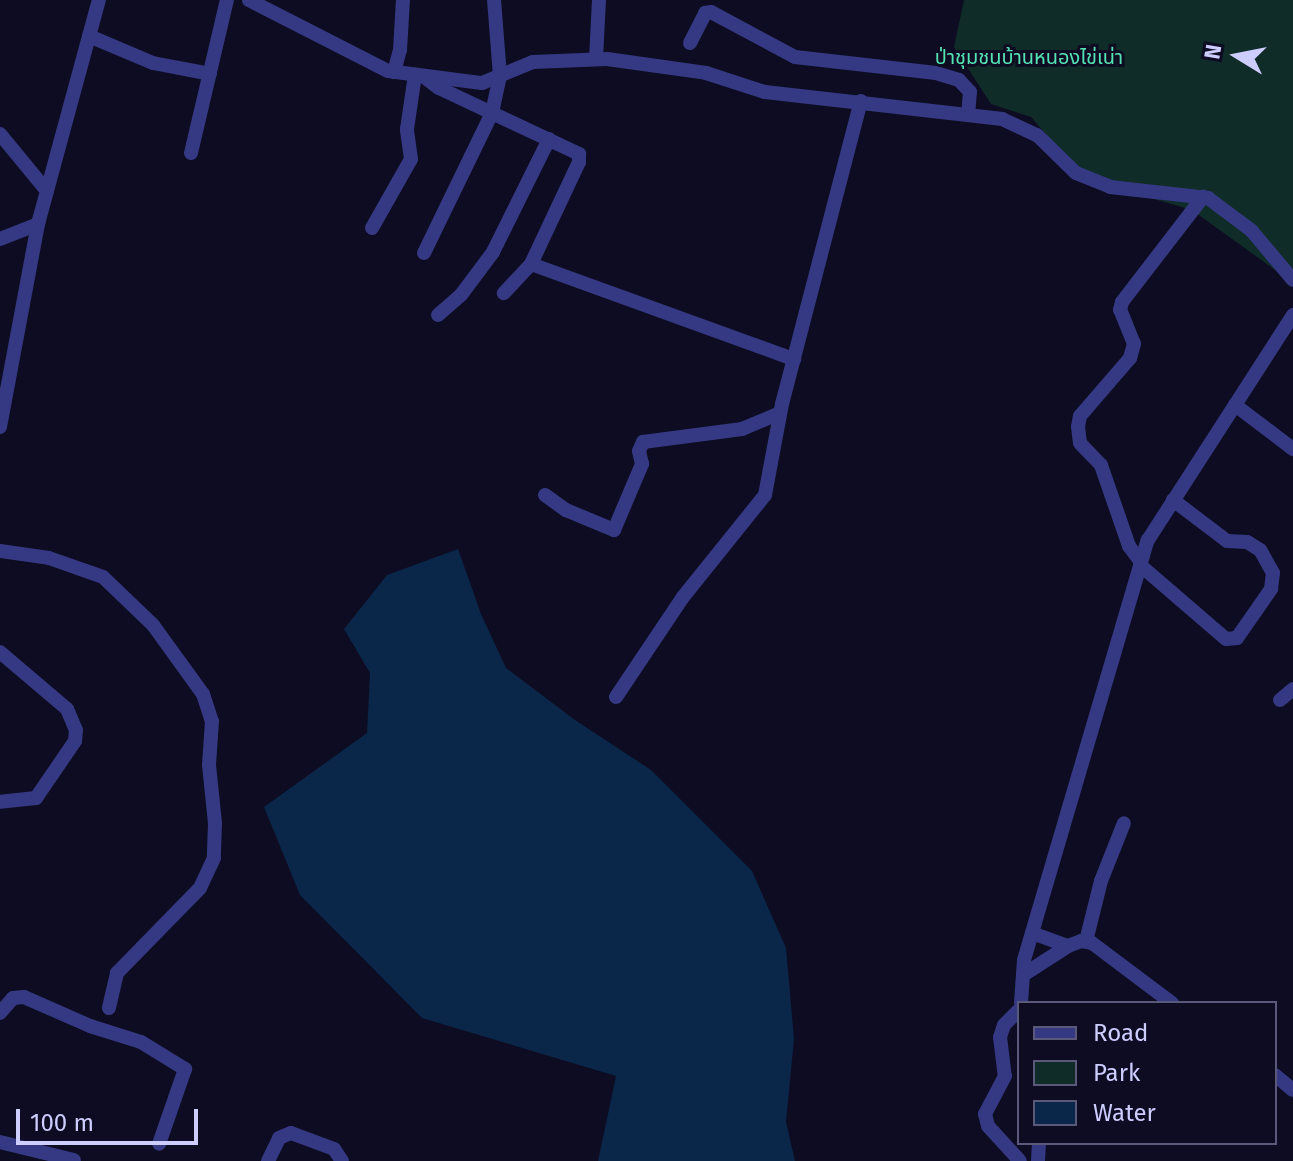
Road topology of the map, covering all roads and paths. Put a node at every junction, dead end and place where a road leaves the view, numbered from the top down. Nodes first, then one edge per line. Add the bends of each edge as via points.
1 (99, 0) edge
2 (227, 0) edge
3 (249, 0) edge
4 (403, 0) edge
5 (494, 0) edge
6 (599, 0) edge
7 (89, 36) junction
8 (690, 43) dead end
9 (596, 59) junction
10 (394, 72) junction
11 (210, 74) junction
12 (418, 75) junction
13 (500, 76) junction
14 (861, 101) junction
15 (492, 113) junction
16 (968, 115) junction
17 (0, 134) edge
18 (549, 139) junction
19 (191, 153) dead end
20 (47, 191) junction
21 (1203, 197) junction
22 (38, 224) junction
23 (372, 228) dead end
24 (0, 239) edge
25 (424, 253) dead end
26 (531, 264) junction
27 (1293, 280) edge
28 (504, 293) dead end
29 (438, 315) dead end
30 (1293, 315) edge
31 (0, 335) edge
32 (16, 336) junction
33 (794, 359) junction
34 (1235, 405) junction
35 (780, 413) junction
36 (0, 427) edge
37 (1293, 449) edge
38 (545, 495) dead end
39 (1173, 500) junction
40 (0, 551) edge
41 (1141, 564) junction
42 (0, 652) edge
43 (1293, 689) edge
44 (616, 697) dead end
45 (1280, 700) dead end
46 (0, 802) edge
47 (1124, 823) dead end
48 (1032, 933) junction
49 (1086, 941) junction
50 (1068, 946) junction
51 (1023, 975) junction
52 (1021, 1001) edge
53 (1169, 1001) edge
54 (109, 1008) dead end
55 (1017, 1012) edge
56 (0, 1013) edge
57 (1277, 1077) edge
58 (1293, 1090) edge
59 (0, 1142) edge
60 (159, 1144) dead end
61 (74, 1160) edge
62 (268, 1161) edge
63 (342, 1161) edge
64 (1020, 1161) edge

1 - 7 street
2 - 11 street
3 - 10 street
4 - 10 street
5 - 13 street
6 - 9 street
7 - 11 street via 153,63
7 - 20 street
8 - 16 street via 705,13 711,12 795,57 959,80 970,92
9 - 13 street via 533,62
9 - 14 street via 706,73 765,92
10 - 12 street
11 - 19 street
12 - 13 street via 482,83
12 - 15 street
12 - 23 street via 407,129 411,159
13 - 15 street
14 - 16 street
14 - 33 street
15 - 18 street
15 - 25 street
16 - 21 street via 1002,119 1037,135 1076,173 1110,187
17 - 20 street
18 - 26 street via 579,154 579,162
18 - 29 street via 493,252 461,295
20 - 22 street
21 - 27 street via 1251,230
21 - 41 street via 1122,302 1120,310 1134,344 1130,358 1080,416 1078,427 1080,443 1101,465 1129,546
22 - 24 street
22 - 32 street
26 - 28 street
26 - 33 street
30 - 34 street
31 - 32 street
32 - 36 street
33 - 35 street
34 - 37 street
34 - 39 street
35 - 38 street via 742,429 643,442 642,464 614,530
35 - 44 street via 765,495 683,597
39 - 41 street via 1148,540
39 - 41 street via 1227,541 1247,542 1260,550 1273,573 1271,589 1237,638 1226,639
40 - 54 street via 49,558 103,577 153,625 203,694 212,721 214,858 200,888 117,973
41 - 48 street
42 - 46 street via 67,709 76,730 75,741 36,798
43 - 45 street
47 - 49 street via 1101,881
48 - 50 street
48 - 51 street
49 - 50 street
49 - 53 street
50 - 51 street
51 - 52 street
55 - 64 street via 1000,1037 1005,1076 985,1114 988,1126
56 - 60 street via 13,998 24,997 141,1042 185,1069
57 - 58 street
59 - 61 street
62 - 63 street via 279,1138 291,1133 334,1149

